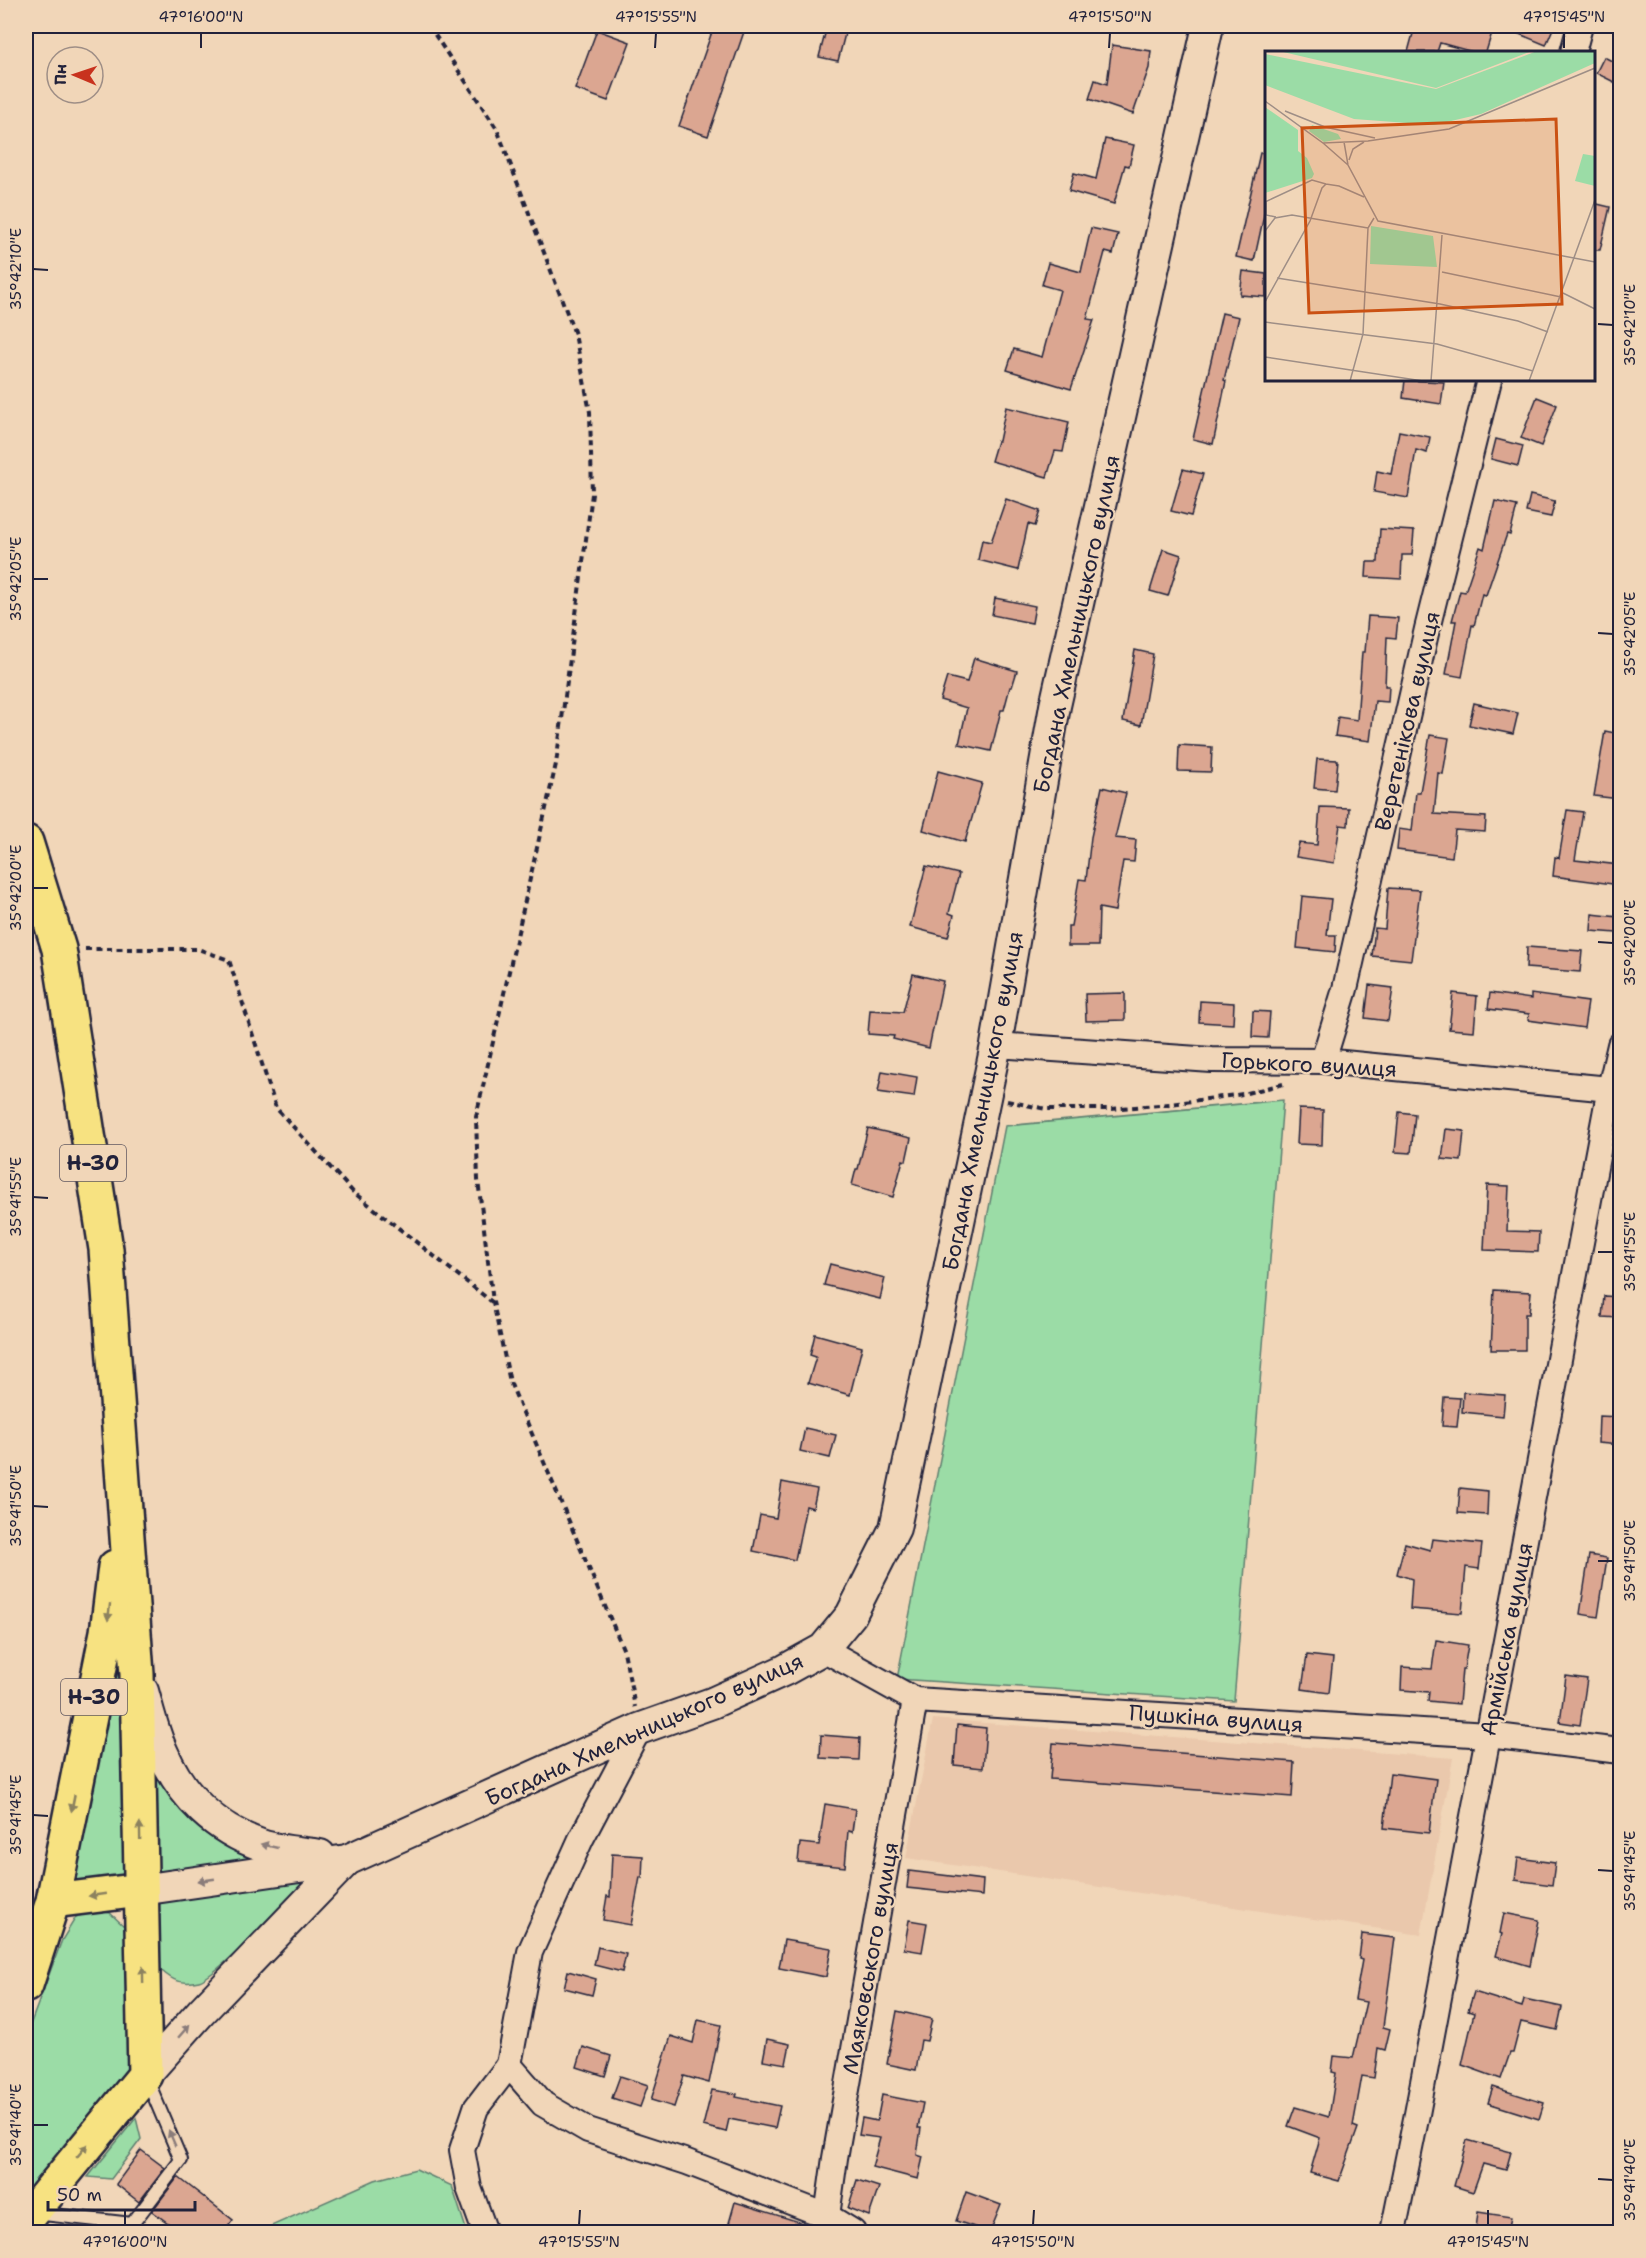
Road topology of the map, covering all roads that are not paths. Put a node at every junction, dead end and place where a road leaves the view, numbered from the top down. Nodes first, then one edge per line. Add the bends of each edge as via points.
1 (1208, 26) edge
2 (1580, 26) edge
3 (1573, 51) edge
4 (1489, 381) edge
5 (26, 842) edge
6 (996, 1045) junction
7 (1620, 1046) edge
8 (1323, 1061) junction
9 (1615, 1089) edge
10 (123, 1491) junction
11 (823, 1649) junction
12 (137, 1674) junction
13 (915, 1700) junction
14 (639, 1728) junction
15 (1488, 1735) junction
16 (1620, 1751) edge
17 (347, 1860) junction
18 (141, 1890) junction
19 (53, 1901) junction
20 (26, 1985) edge
21 (509, 2065) junction
22 (145, 2075) junction
23 (27, 2215) edge
24 (825, 2224) edge
25 (485, 2232) edge
26 (853, 2232) edge
27 (1393, 2232) edge

1 - 6 street, Богдана Хмельницького вулиця via 1054,705
2 - 3 street
4 - 8 street, Веретенікова вулиця via 1427,629 1345,989
5 - 10 main road, Н-30 via 59,949 106,1250
6 - 8 street, Горького вулиця via 1212,1060
6 - 11 street, Богдана Хмельницького вулиця via 895,1528 851,1615
7 - 9 street, Армійська вулиця
8 - 9 street, Горького вулиця
9 - 15 street, Армійська вулиця
10 - 12 main road, Н-30
10 -> 19 main road, Н-30 via 107,1632
11 - 13 street, Пушкіна вулиця
11 - 14 street, Богдана Хмельницького вулиця via 712,1702
17 -> 12 street via 263,1846 232,1833 207,1815 181,1787 162,1752
18 -> 12 main road, Н-30
13 - 15 street, Пушкіна вулиця
13 - 24 street, Маяковського вулиця
14 - 17 street, Богдана Хмельницького вулиця
14 - 21 street via 581,1839 530,1952
15 - 16 street, Пушкіна вулиця
15 - 27 street, Армійська вулиця
17 -> 18 street
22 -> 17 street
18 -> 19 main road
22 -> 18 main road, Н-30
19 - 20 main road, Н-30
21 - 24 street via 543,2104 588,2130 687,2162
21 - 25 street via 476,2108 462,2150 469,2188
23 -> 22 main road
23 -> 22 lane via 132,2224 181,2160
24 - 26 street

